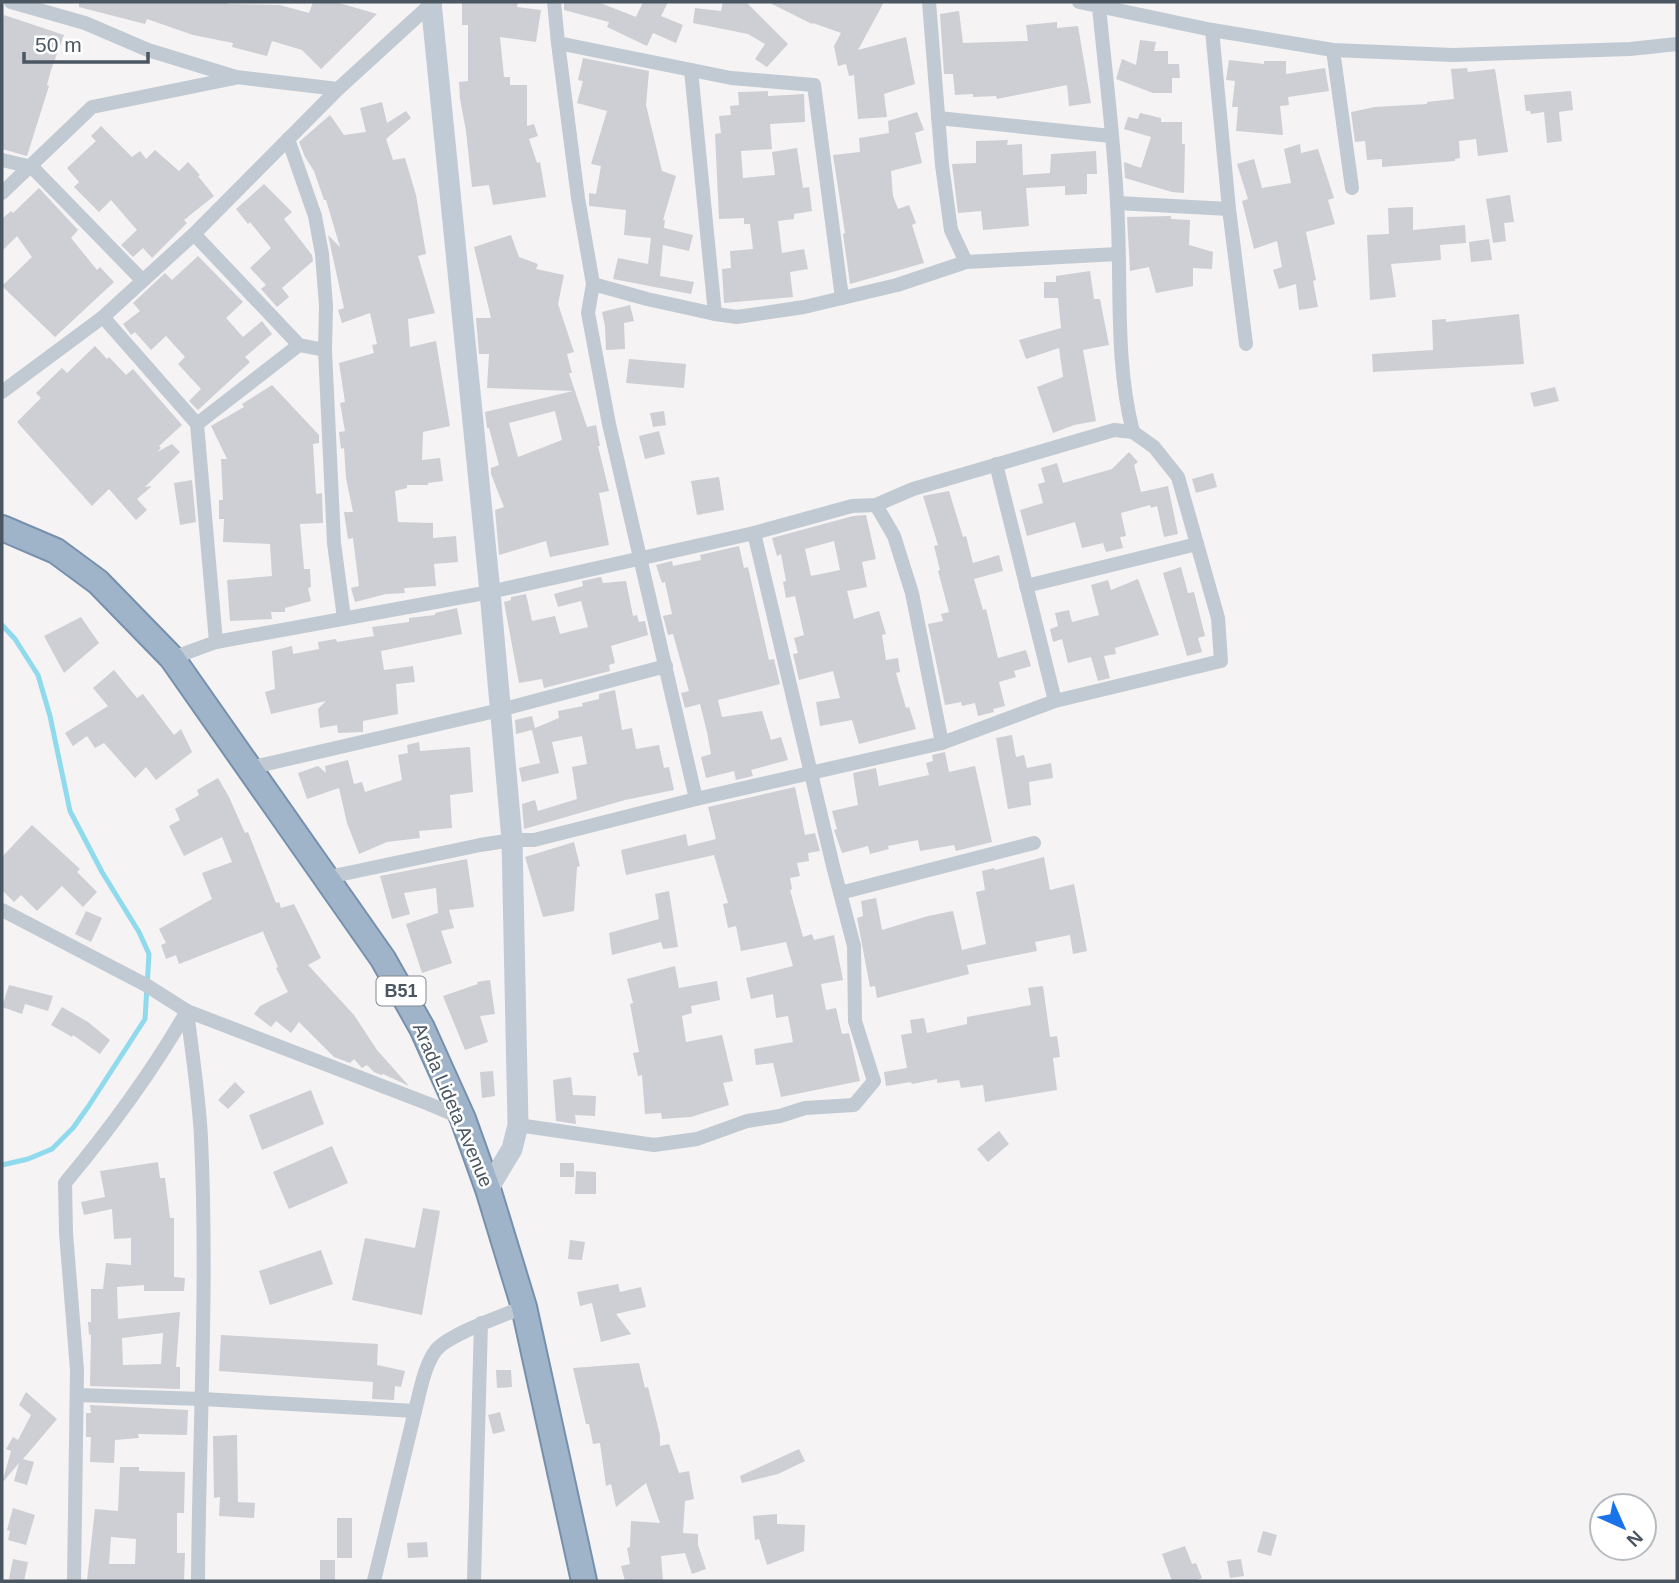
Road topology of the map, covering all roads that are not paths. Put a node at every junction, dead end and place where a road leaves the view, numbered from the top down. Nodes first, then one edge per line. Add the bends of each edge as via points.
1 (11, 2) edge
2 (554, 2) edge
3 (929, 2) edge
4 (1079, 2) edge
5 (431, 3) edge
6 (1099, 6) junction
7 (1212, 30) junction
8 (558, 43) junction
9 (1677, 44) edge
10 (1333, 50) junction
11 (691, 70) junction
12 (236, 77) junction
13 (338, 89) junction
14 (938, 118) junction
15 (1111, 136) junction
16 (288, 139) junction
17 (2, 160) edge
18 (32, 167) junction
19 (1352, 188) dead end
20 (2, 193) edge
21 (1117, 203) junction
22 (1229, 209) junction
23 (194, 234) junction
24 (1118, 254) junction
25 (966, 262) junction
26 (142, 280) junction
27 (593, 284) junction
28 (842, 298) junction
29 (715, 314) junction
30 (103, 317) junction
31 (299, 345) junction
32 (1245, 345) dead end
33 (325, 351) junction
34 (2, 392) edge
35 (197, 424) junction
36 (1133, 432) junction
37 (996, 464) junction
38 (876, 505) junction
39 (2, 528) edge
40 (754, 533) junction
41 (1197, 544) junction
42 (641, 556) junction
43 (1026, 586) junction
44 (489, 592) junction
45 (344, 618) junction
46 (216, 642) junction
47 (172, 658) junction
48 (666, 666) junction
49 (1055, 701) junction
50 (500, 710) junction
51 (942, 743) junction
52 (249, 768) junction
53 (812, 774) junction
54 (696, 799) junction
55 (512, 840) junction
56 (1034, 843) dead end
57 (324, 878) junction
58 (840, 893) junction
59 (2, 910) edge
60 (187, 1011) junction
61 (463, 1119) junction
62 (518, 1125) junction
63 (488, 1189) junction
64 (524, 1307) junction
65 (481, 1323) junction
66 (77, 1395) junction
67 (202, 1399) junction
68 (415, 1411) junction
69 (74, 1581) edge
70 (198, 1581) edge
71 (374, 1581) edge
72 (474, 1581) edge
73 (584, 1581) edge

1 - 12 street
2 - 8 street
3 - 14 street
4 - 6 street
5 - 13 street
5 - 44 main road
6 - 7 street
6 - 15 street
7 - 10 street
7 - 22 street
8 - 11 street
8 - 27 street
9 - 10 street via 1453,55
10 - 19 street
11 - 28 street via 814,85
11 - 29 street
12 - 13 street
12 - 18 street via 92,107
13 - 16 street
14 - 15 street
14 - 25 street via 951,230
15 - 21 street
16 - 23 street
16 - 33 street via 315,216 322,254
17 - 18 street
18 - 20 street
18 - 26 street
21 - 22 street
21 - 24 street
22 - 32 street
23 - 26 street
23 - 31 street
24 - 25 street
24 - 36 street via 1126,404
25 - 28 street
26 - 30 street
27 - 29 street
27 - 42 street via 588,313
28 - 29 street via 737,317
30 - 34 street
30 - 35 street
31 - 33 street
31 - 35 street
33 - 45 street via 334,543
35 - 46 street
36 - 37 street via 1114,429
36 - 41 street via 1154,447 1178,477
37 - 38 street
37 - 43 street
38 - 40 street via 852,506
38 - 51 street via 894,536 912,593
39 - 47 highway, Arada Lideta Avenue / B51 via 56,551 98,582
40 - 42 street
40 - 53 street
41 - 43 street
41 - 49 street via 1218,618 1221,661
42 - 44 street
42 - 48 street
43 - 49 street
44 - 45 street
44 - 50 main road
45 - 46 street
46 - 47 street
47 - 52 highway, Arada Lideta Avenue / B51
48 - 50 street
48 - 54 street
49 - 51 street
50 - 52 street
50 - 55 main road
51 - 53 street
52 - 57 highway, Arada Lideta Avenue / B51
53 - 54 street
53 - 58 street
54 - 55 street via 534,840
55 - 57 street
55 - 62 main road
56 - 58 street
57 - 61 highway, Arada Lideta Avenue / B51 via 383,959 422,1028
58 - 62 street via 854,946 855,1021 874,1081 854,1105 805,1108 696,1139 654,1145
59 - 60 street
60 - 61 street
60 - 66 street via 102,1138 65,1182
60 - 67 street via 201,1136
61 - 63 highway, Arada Lideta Avenue / B51
62 - 63 main road via 512,1149
63 - 64 highway, Arada Lideta Avenue / B51
64 - 65 street
64 - 73 highway, Arada Lideta Avenue / B51
65 - 68 street via 437,1348
65 - 72 street
66 - 67 street
66 - 69 street
67 - 68 street
67 - 70 street
68 - 71 street

